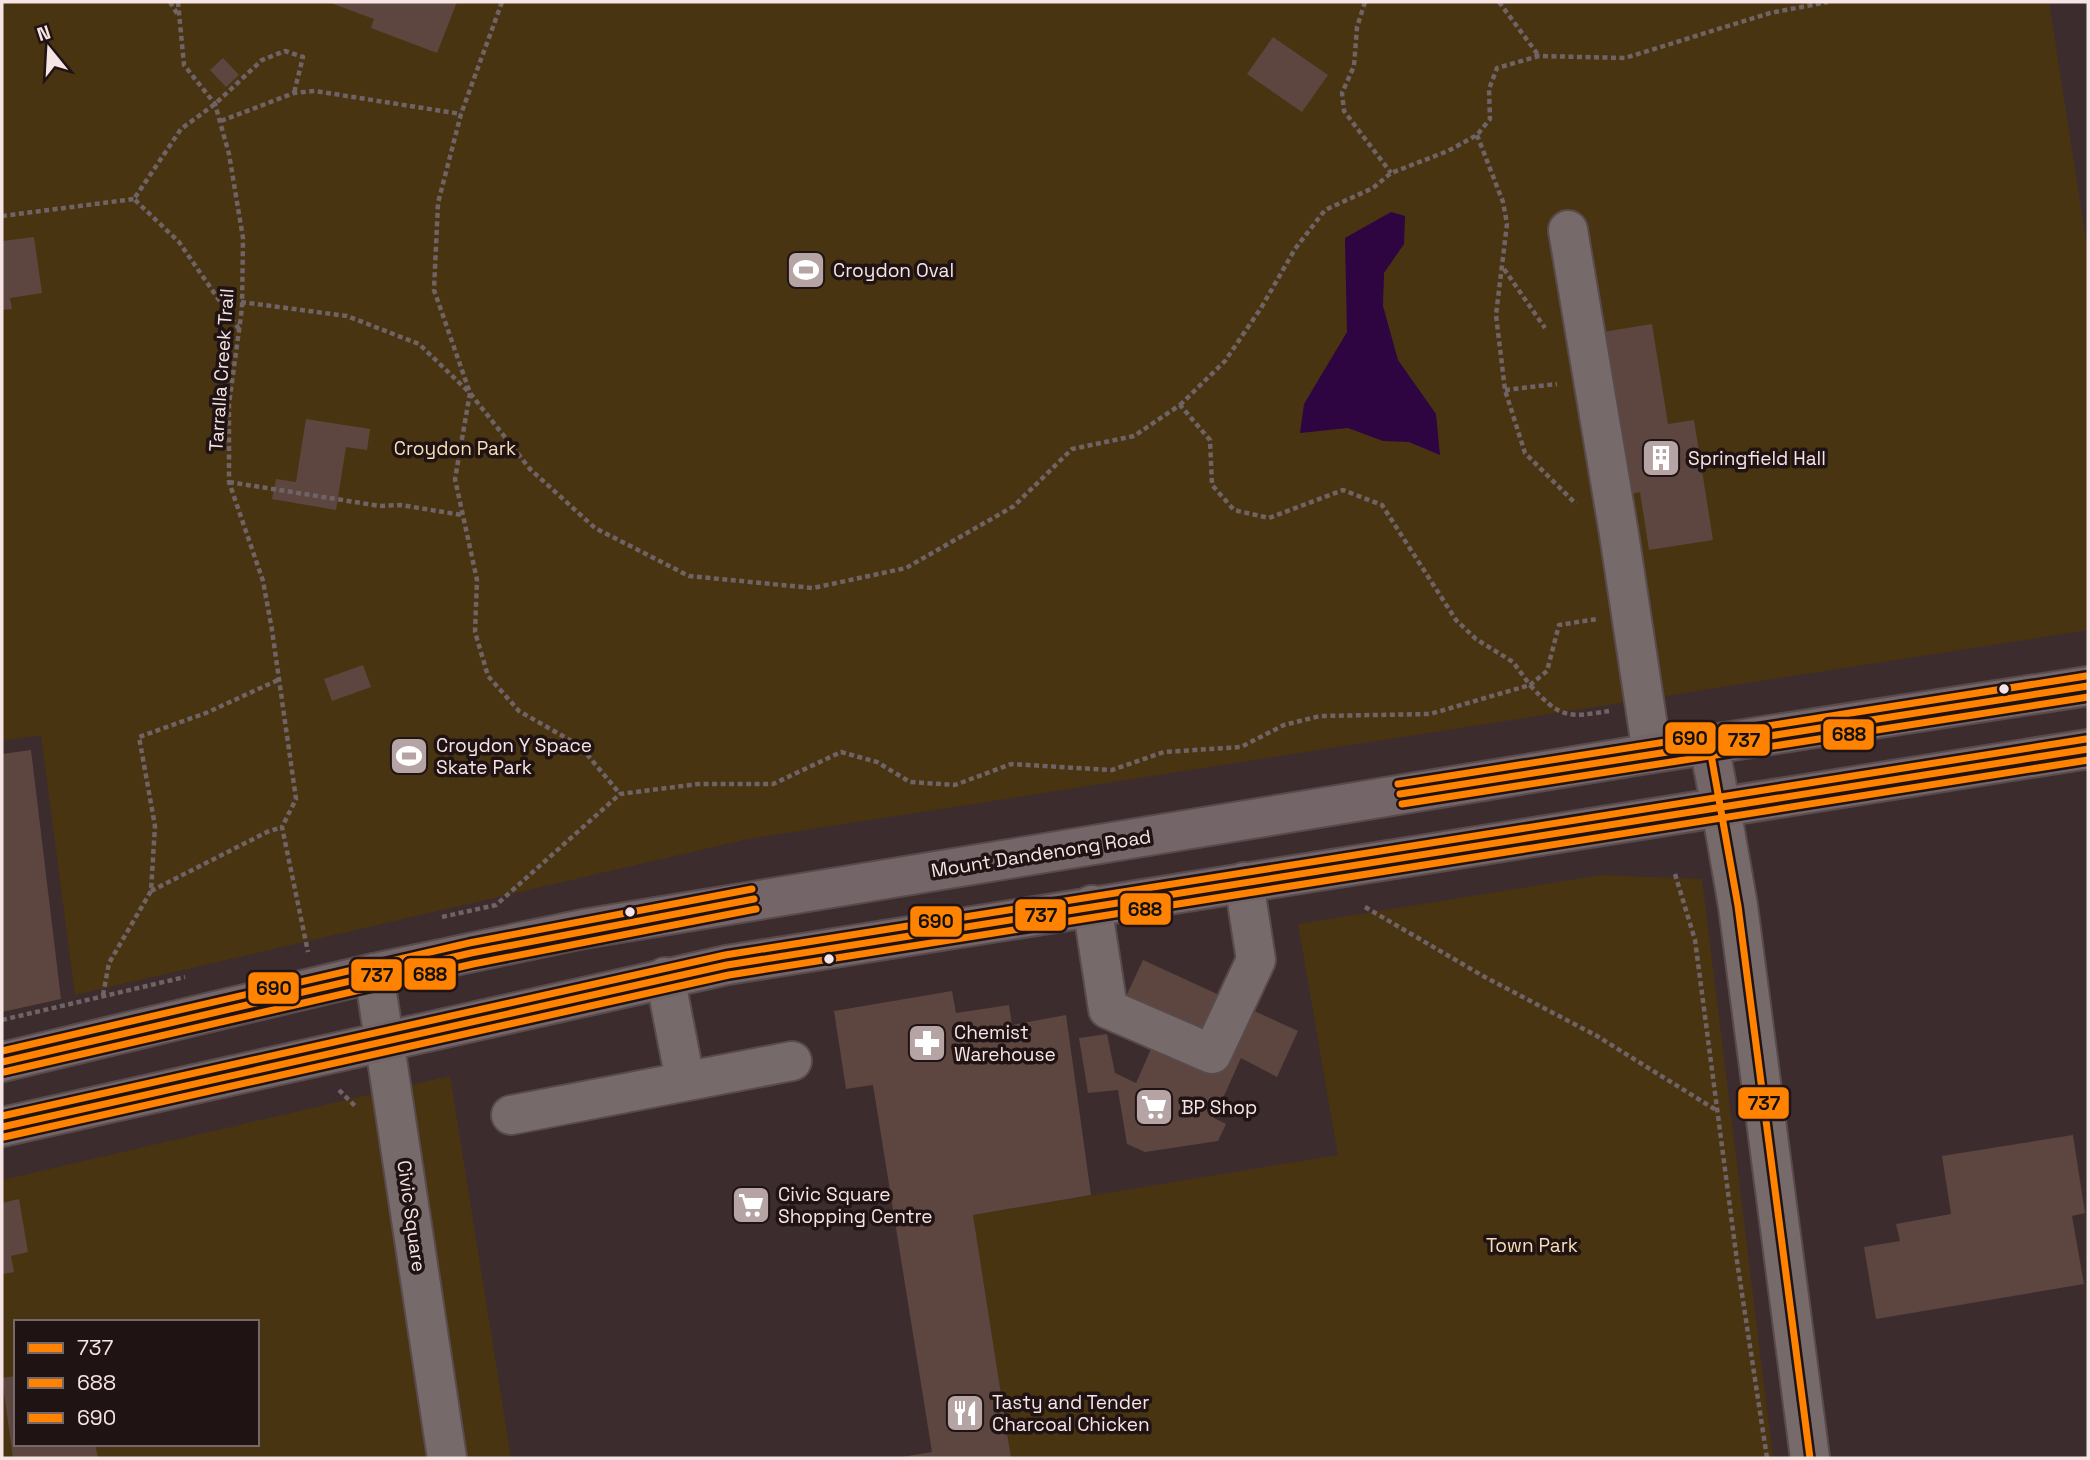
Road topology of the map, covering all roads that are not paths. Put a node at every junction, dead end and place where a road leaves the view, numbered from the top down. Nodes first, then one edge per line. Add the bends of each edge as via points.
1 (1568, 230) dead end
2 (2088, 686) edge
3 (1709, 745) junction
4 (2088, 749) edge
5 (1652, 754) junction
6 (1721, 808) junction
7 (1244, 882) junction
8 (1092, 905) junction
9 (374, 973) junction
10 (665, 977) junction
11 (386, 1041) junction
12 (792, 1061) dead end
13 (2, 1062) edge
14 (685, 1080) junction
15 (511, 1115) dead end
16 (2, 1127) edge
17 (447, 1458) edge
18 (1810, 1458) edge

1 - 5 street
2 - 3 main road, Mount Dandenong Road
3 - 5 main road, Mount Dandenong Road
3 - 6 main road
4 - 6 main road
5 - 9 main road, Mount Dandenong Road via 752,899
6 - 7 main road
6 - 18 street via 1738,906
7 - 8 main road
7 - 8 street via 1256,960 1212,1054 1108,1009
8 - 10 main road
9 - 11 street, Civic Square
9 - 13 main road, Mount Dandenong Road
10 - 11 main road
10 - 14 street
11 - 16 main road
11 - 17 street, Civic Square
12 - 14 street
14 - 15 street

